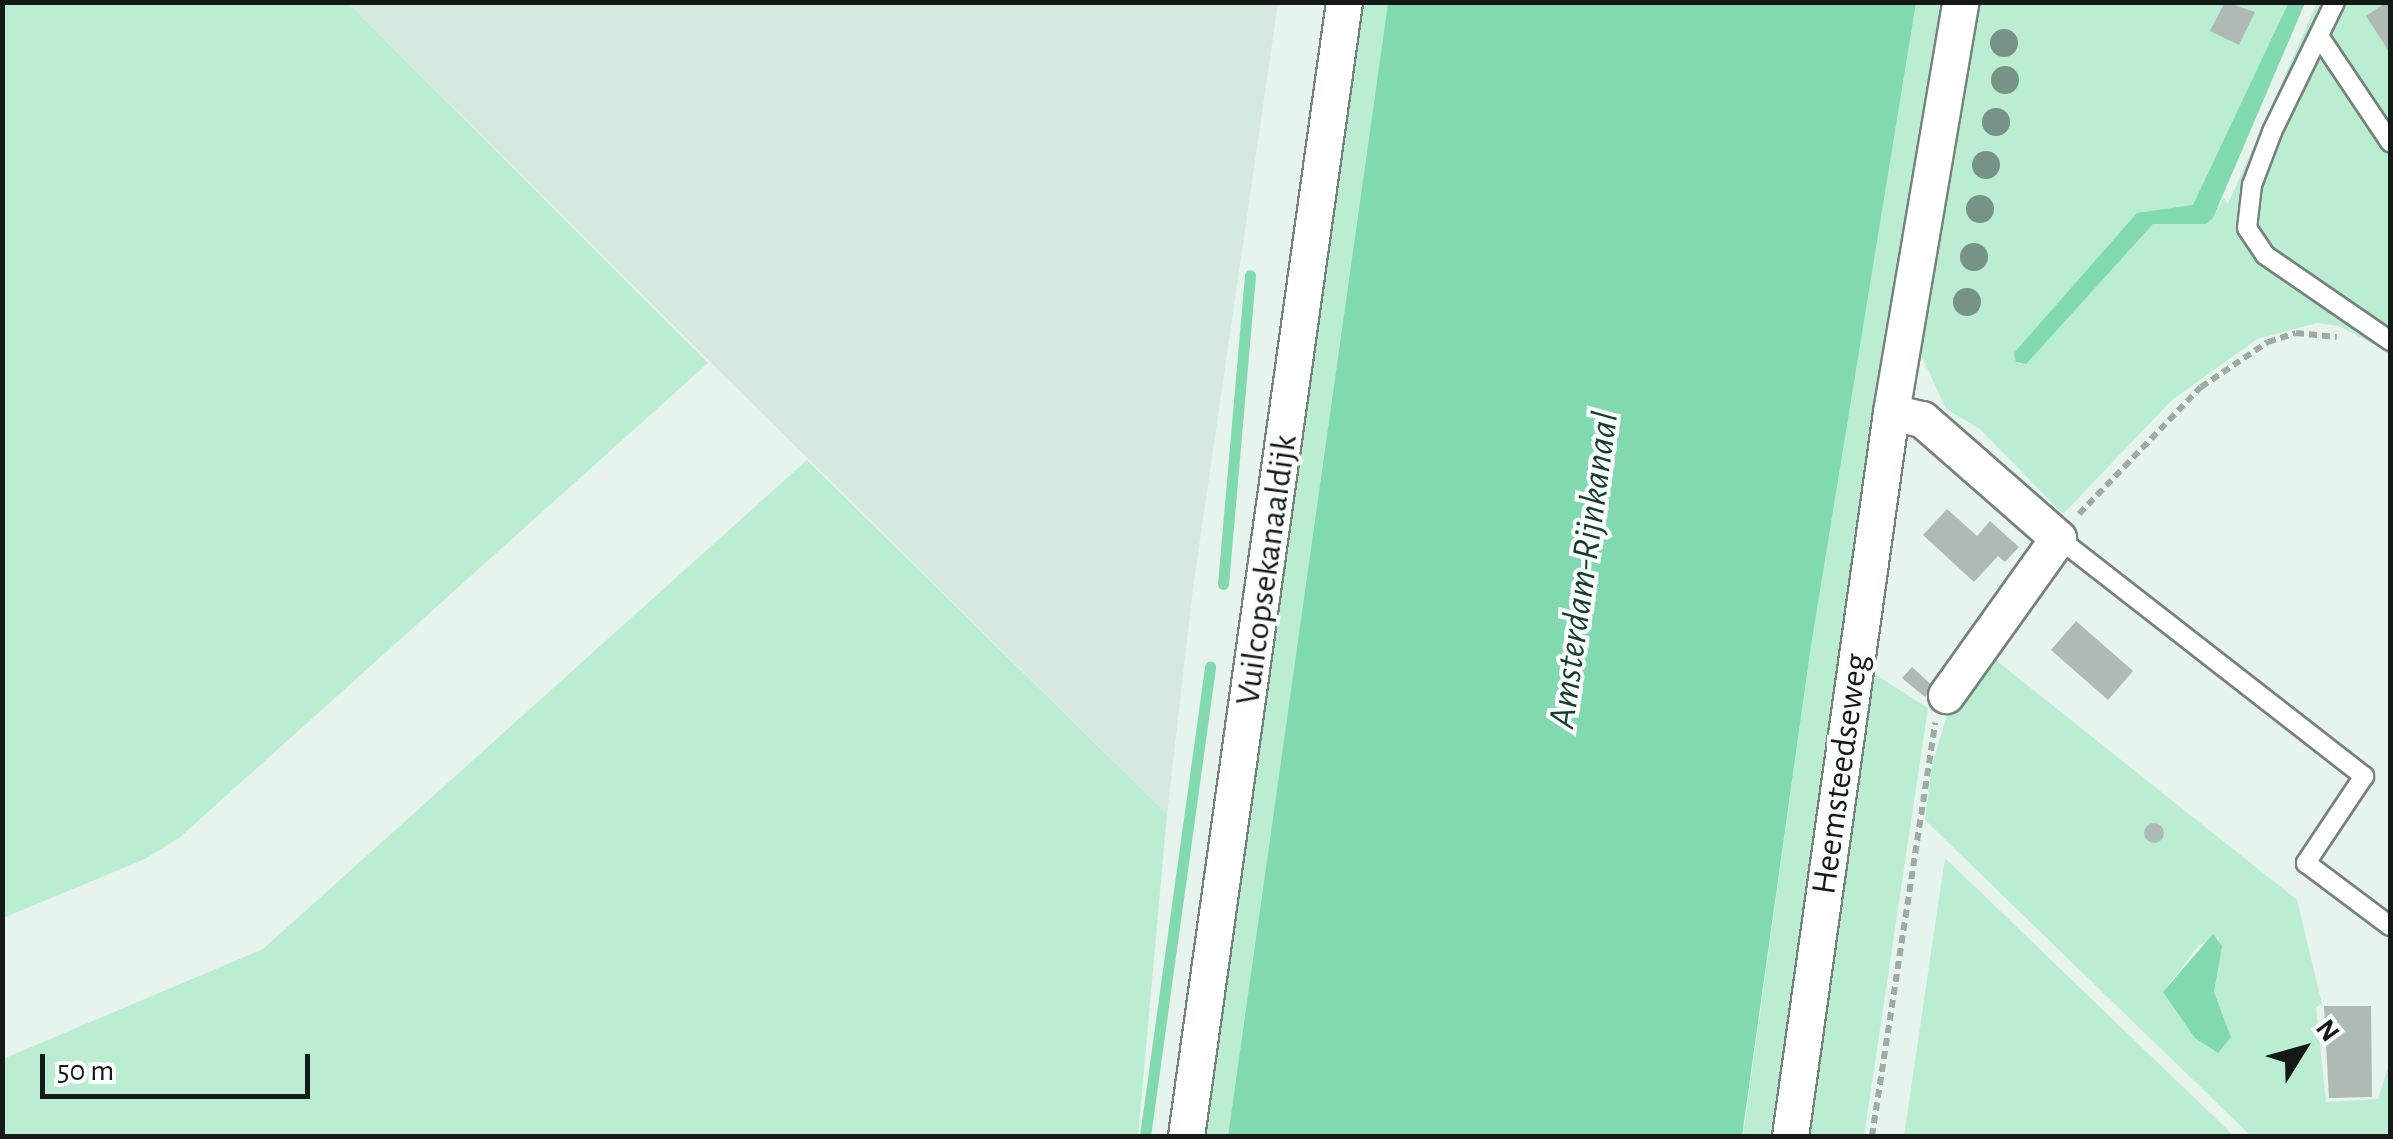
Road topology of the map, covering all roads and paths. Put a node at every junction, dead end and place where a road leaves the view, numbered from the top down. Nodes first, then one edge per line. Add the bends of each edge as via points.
1 (1344, 2) edge
2 (1960, 2) edge
3 (2335, 2) edge
4 (2319, 36) junction
5 (2390, 142) edge
6 (2390, 340) edge
7 (2356, 347) dead end
8 (1891, 412) junction
9 (2058, 538) junction
10 (1946, 694) joint
11 (2390, 926) edge
12 (1186, 1136) edge
13 (1790, 1136) edge
14 (1872, 1136) edge

1 - 12 street, Vuilcopsekanaaldijk
2 - 8 street, Heemsteedseweg
3 - 4 lane
4 - 5 lane
4 - 6 lane via 2252,185 2247,228 2265,255
7 - 9 path via 2296,332 2268,342 2201,387
8 - 9 street via 1922,419
8 - 13 street, Heemsteedseweg
9 - 10 street
9 - 11 lane via 2364,776 2306,863
10 - 14 path via 1927,748

